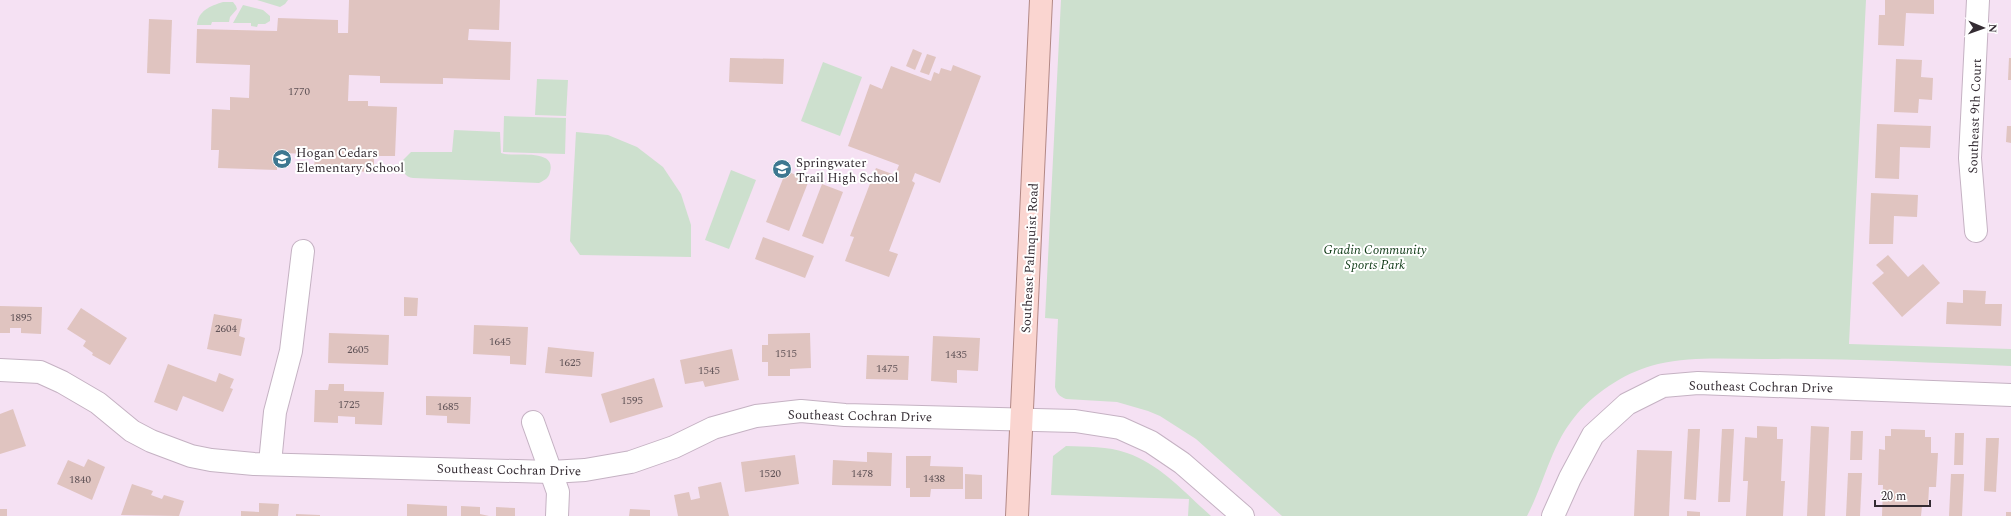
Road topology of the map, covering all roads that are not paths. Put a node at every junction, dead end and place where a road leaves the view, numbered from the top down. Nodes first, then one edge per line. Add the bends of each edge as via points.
1 (1041, 0) edge
2 (1978, 0) edge
3 (1976, 231) dead end
4 (303, 251) dead end
5 (0, 370) edge
6 (2011, 395) edge
7 (1022, 420) junction
8 (534, 422) dead end
9 (270, 463) junction
10 (551, 472) junction
11 (558, 516) edge
12 (1017, 516) edge
13 (1244, 516) edge
14 (1553, 516) edge

1 - 7 main road, Southeast Palmquist Road
2 - 3 street, Southeast 9th Court via 1970,158
4 - 9 street via 291,350 275,412
5 - 9 street, Southeast Cochran Drive via 40,372 98,403 132,431 190,456 218,461
6 - 14 street, Southeast Cochran Drive via 1698,383 1663,386 1627,404 1593,435
7 - 10 street, Southeast Cochran Drive via 845,415 801,411 756,416 713,428 674,447 631,462 585,470
7 - 12 main road, Southeast Palmquist Road
7 - 13 street, Southeast Cochran Drive via 1075,421 1120,428 1151,442 1182,464
8 - 10 street
9 - 10 street, Southeast Cochran Drive
10 - 11 street via 558,492

